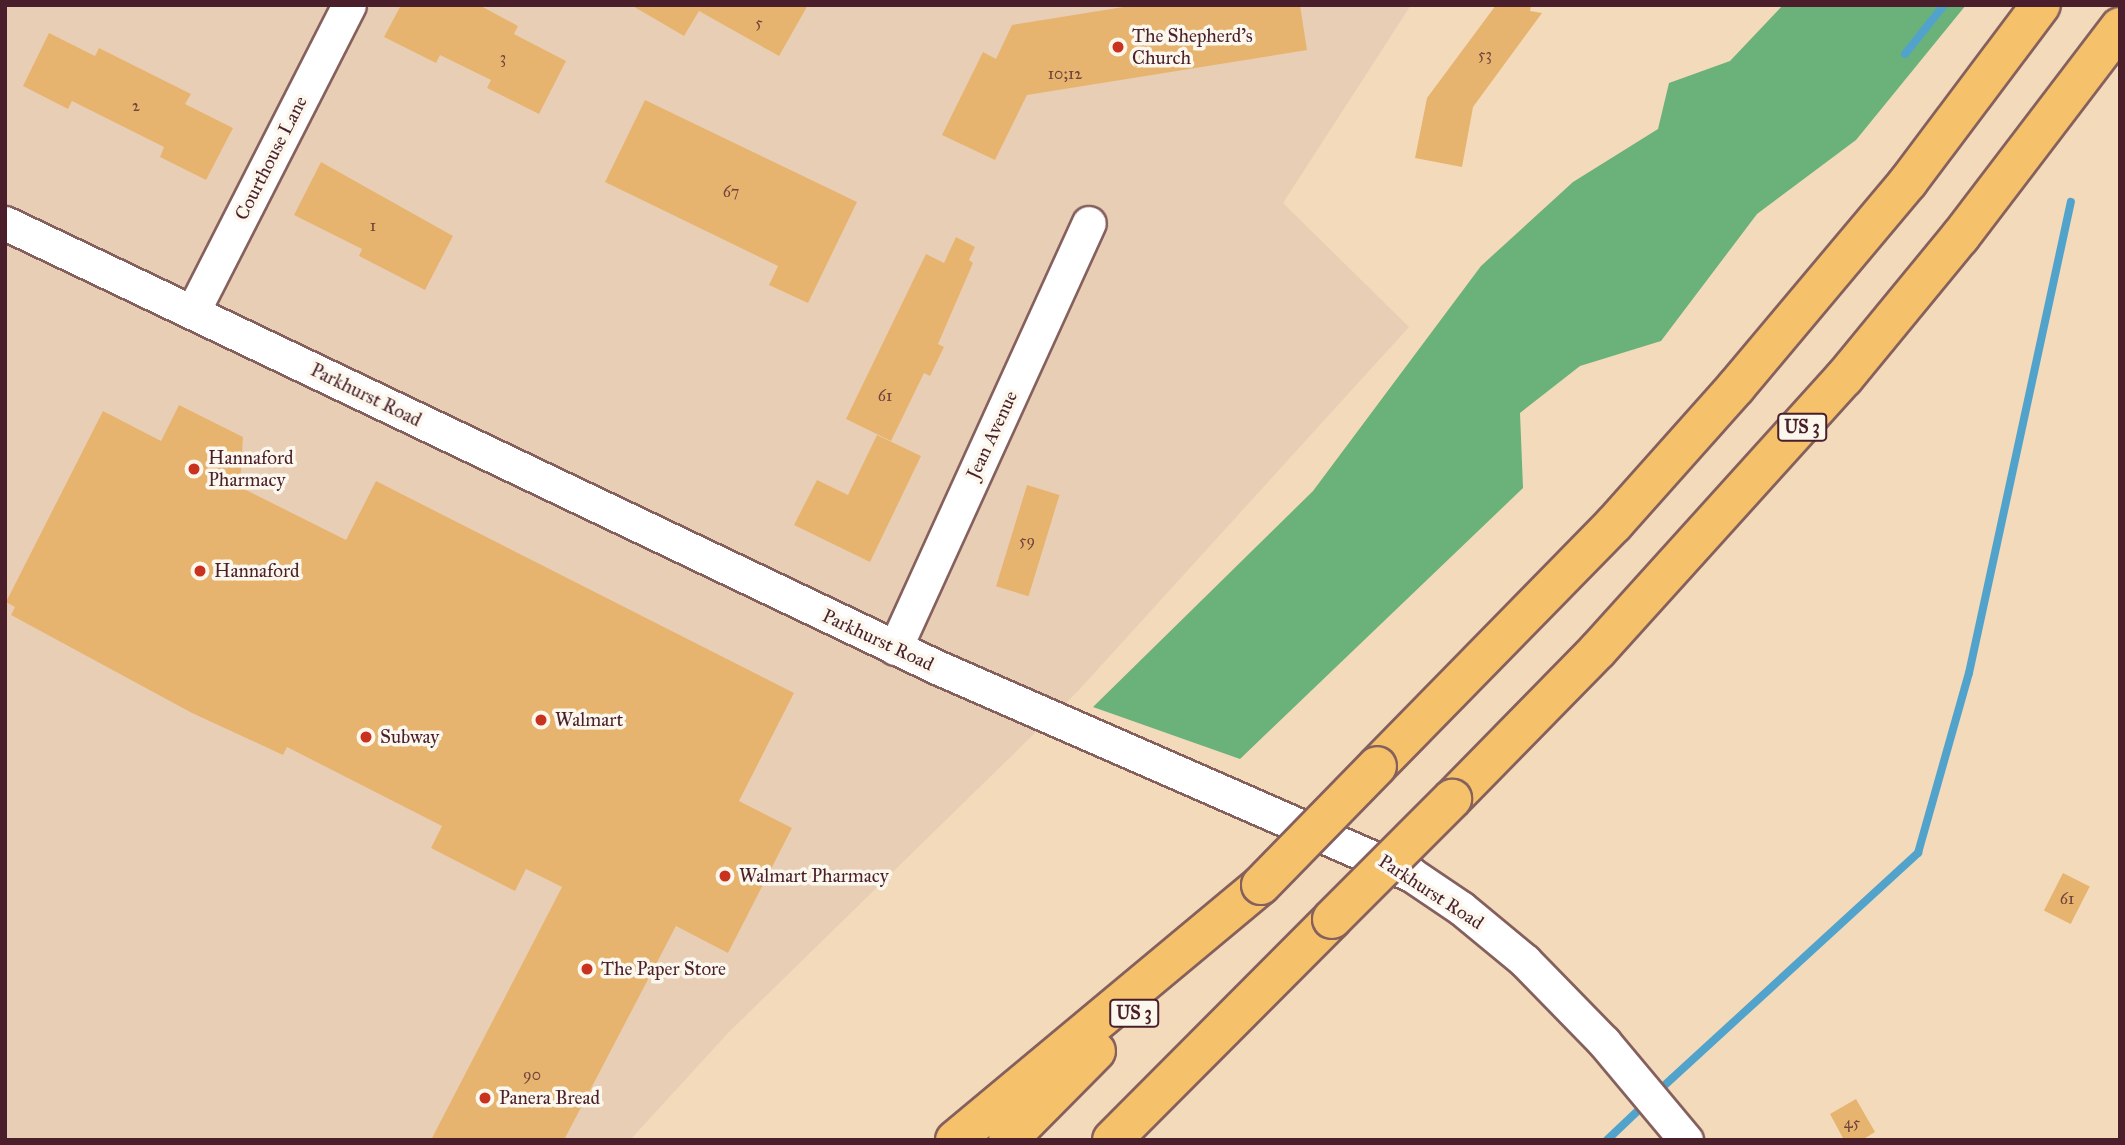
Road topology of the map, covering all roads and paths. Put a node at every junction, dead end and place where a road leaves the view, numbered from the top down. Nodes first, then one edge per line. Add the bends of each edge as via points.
1 (349, 5) edge
2 (2041, 5) edge
3 (2120, 27) edge
4 (5, 223) edge
5 (1089, 223) dead end
6 (193, 312) junction
7 (895, 648) junction
8 (1261, 885) junction
9 (1332, 919) junction
10 (955, 1140) edge
11 (1008, 1140) edge
12 (1112, 1140) edge
13 (1150, 1140) edge
14 (1686, 1140) edge

1 - 6 street, Courthouse Lane
2 - 8 highway, US 3, bridge via 1908,182 1736,387 1614,524
3 - 9 highway, US 3, bridge via 1960,237 1836,388 1598,650
4 - 6 street, Parkhurst Road
5 - 7 street, Jean Avenue
6 - 7 street, Parkhurst Road
7 - 14 street, Parkhurst Road via 1412,876 1483,924 1525,961 1642,1085
8 - 10 highway
8 - 11 highway, US 3
9 - 12 highway, US 3
9 - 13 highway

